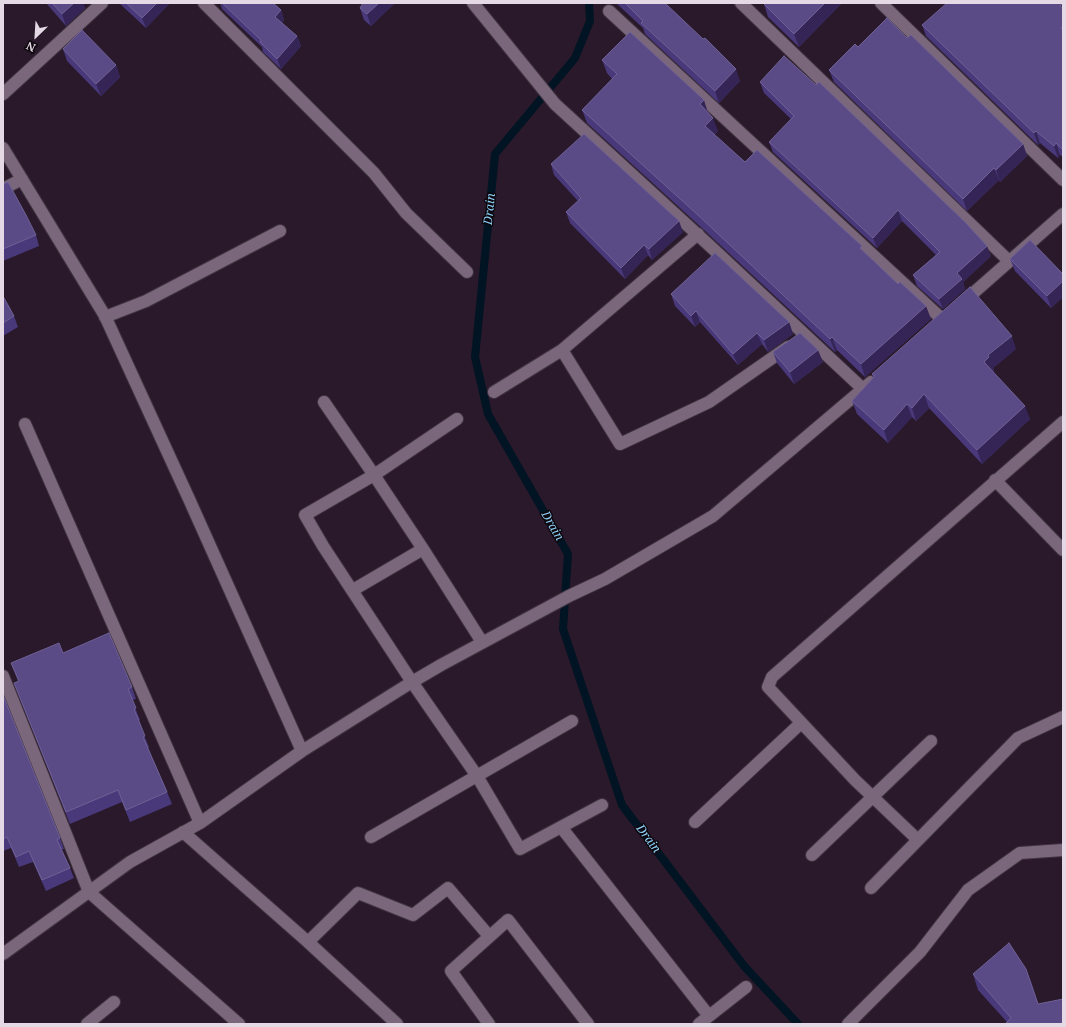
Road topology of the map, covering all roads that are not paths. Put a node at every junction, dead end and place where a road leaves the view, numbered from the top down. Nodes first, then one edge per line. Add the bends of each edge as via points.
1 (102, 3) edge
2 (204, 3) edge
3 (473, 3) edge
4 (740, 3) edge
5 (881, 3) edge
6 (899, 3) edge
7 (217, 8) edge
8 (609, 11) dead end
9 (890, 12) junction
10 (3, 94) edge
11 (3, 148) edge
12 (22, 179) junction
13 (1063, 180) edge
14 (3, 189) edge
15 (1063, 214) edge
16 (280, 231) dead end
17 (698, 234) junction
18 (1009, 261) junction
19 (467, 272) dead end
20 (105, 317) junction
21 (943, 320) junction
22 (932, 330) edge
23 (805, 335) junction
24 (562, 350) junction
25 (880, 375) edge
26 (863, 390) junction
27 (494, 392) dead end
28 (324, 402) dead end
29 (457, 419) dead end
30 (1063, 422) edge
31 (25, 424) dead end
32 (374, 475) junction
33 (996, 480) junction
34 (423, 549) junction
35 (1063, 550) edge
36 (353, 590) junction
37 (482, 642) junction
38 (3, 676) edge
39 (412, 682) junction
40 (1063, 717) edge
41 (572, 720) dead end
42 (801, 723) junction
43 (930, 741) dead end
44 (302, 751) junction
45 (477, 776) junction
46 (872, 797) junction
47 (602, 805) dead end
48 (695, 822) dead end
49 (200, 823) junction
50 (561, 827) junction
51 (183, 832) junction
52 (371, 837) dead end
53 (918, 840) junction
54 (1063, 850) edge
55 (812, 855) dead end
56 (871, 888) dead end
57 (89, 892) junction
58 (489, 936) junction
59 (308, 942) junction
60 (3, 954) edge
61 (746, 987) dead end
62 (114, 1002) dead end
63 (709, 1016) junction
64 (87, 1024) edge
65 (239, 1024) edge
66 (397, 1024) edge
67 (489, 1024) edge
68 (588, 1024) edge
69 (699, 1024) edge
70 (848, 1024) edge

1 - 10 street
2 - 7 street
3 - 17 street via 555,104
4 - 18 street
5 - 9 street
6 - 9 street
7 - 19 street via 374,173 406,213
8 - 21 street
9 - 13 street
11 - 12 street
12 - 14 street
12 - 20 street
15 - 18 street
16 - 20 street via 146,301
17 - 23 street
17 - 24 street
18 - 21 street
20 - 44 street
21 - 22 street
23 - 24 street via 709,402 620,444
23 - 26 street
24 - 27 street
25 - 26 street
26 - 37 street via 713,516 605,579
28 - 32 street
29 - 32 street
30 - 33 street
31 - 49 street
32 - 34 street
32 - 36 street via 305,515
33 - 35 street
33 - 42 street via 772,677 768,687
34 - 36 street
34 - 37 street
36 - 39 street
37 - 39 street
38 - 57 street
39 - 44 street
39 - 45 street
40 - 53 street via 1018,738
41 - 45 street
42 - 46 street
42 - 48 street
43 - 46 street
44 - 49 street
45 - 50 street via 520,849
45 - 52 street
46 - 53 street
46 - 55 street
47 - 50 street
49 - 51 street
50 - 63 street
51 - 57 street via 130,862
51 - 59 street
53 - 56 street
54 - 70 street via 1020,852 968,890 920,952
57 - 60 street
57 - 65 street
58 - 59 street via 448,888 412,915 358,893
58 - 67 street via 451,971
58 - 68 street via 508,920
59 - 66 street
61 - 63 street
62 - 64 street
63 - 69 street

